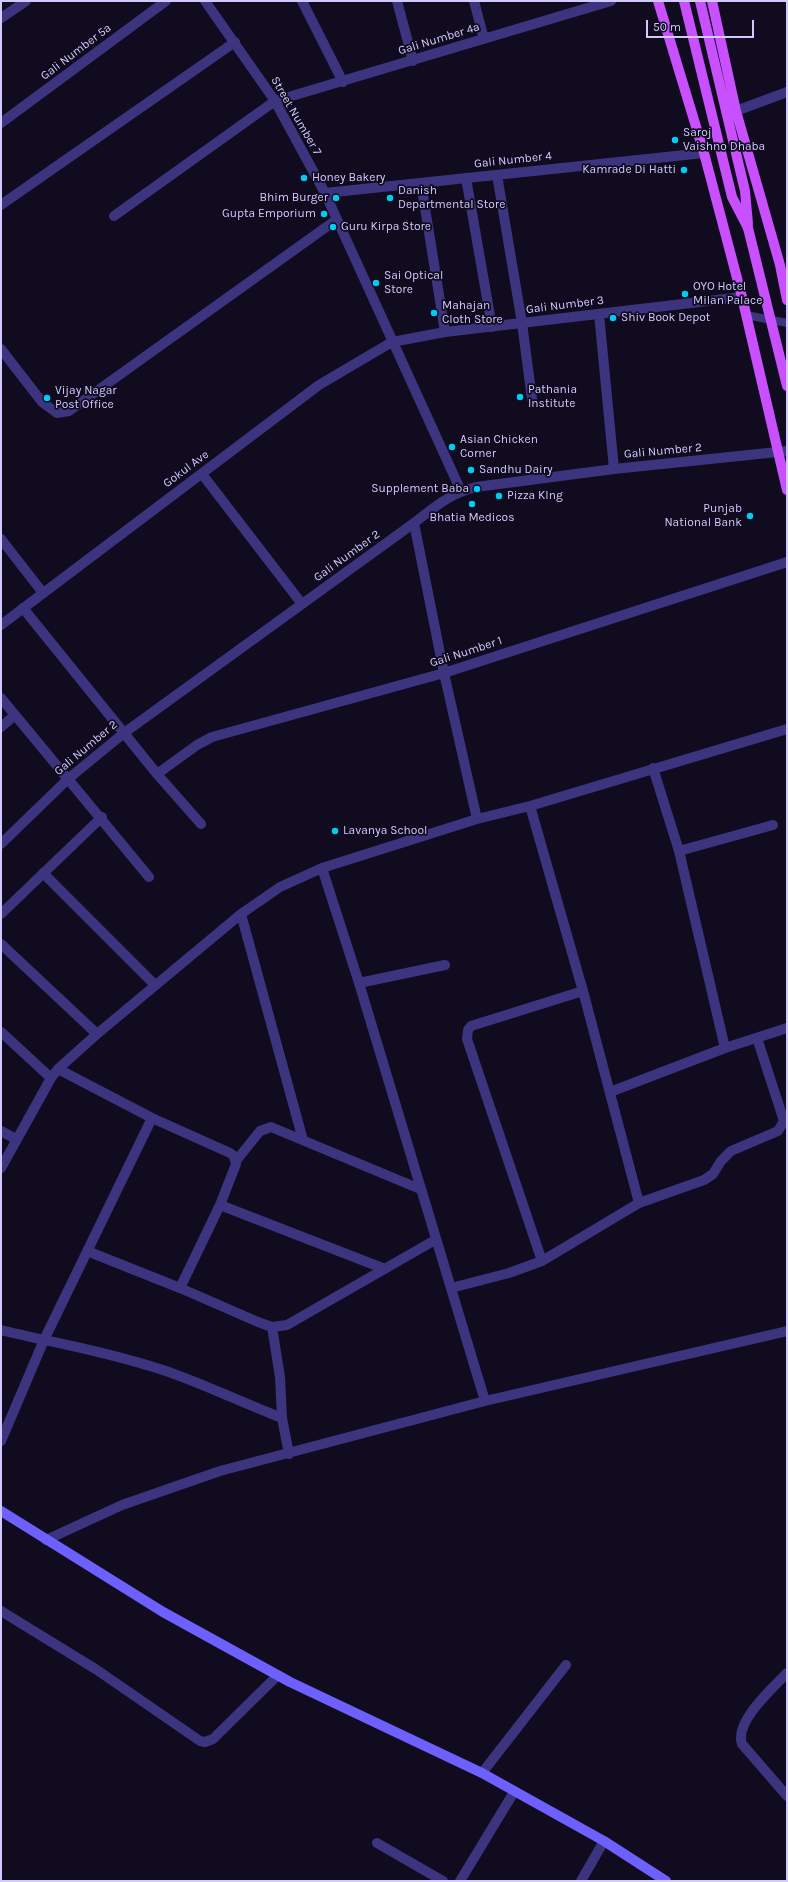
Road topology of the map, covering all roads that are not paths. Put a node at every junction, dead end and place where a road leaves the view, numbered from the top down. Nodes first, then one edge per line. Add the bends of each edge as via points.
1 (26, 1) edge
2 (166, 1) edge
3 (206, 1) edge
4 (302, 1) edge
5 (397, 1) edge
6 (474, 1) edge
7 (611, 1) edge
8 (658, 1) edge
9 (684, 1) edge
10 (700, 1) edge
11 (712, 1) edge
12 (1, 18) edge
13 (484, 39) junction
14 (234, 42) junction
15 (413, 61) junction
16 (343, 82) junction
17 (787, 92) edge
18 (275, 101) junction
19 (736, 111) junction
20 (1, 123) edge
21 (704, 153) junction
22 (497, 175) junction
23 (466, 178) junction
24 (421, 182) junction
25 (325, 193) junction
26 (1, 205) edge
27 (114, 216) dead end
28 (336, 220) junction
29 (748, 228) junction
30 (784, 264) edge
31 (787, 296) edge
32 (742, 298) junction
33 (599, 314) junction
34 (746, 315) junction
35 (522, 323) junction
36 (787, 323) edge
37 (492, 327) junction
38 (445, 332) junction
39 (392, 342) junction
40 (1, 349) edge
41 (787, 386) edge
42 (532, 399) dead end
43 (783, 452) edge
44 (614, 469) junction
45 (202, 474) junction
46 (787, 490) edge
47 (461, 491) junction
48 (414, 523) junction
49 (1, 539) edge
50 (787, 562) edge
51 (43, 593) junction
52 (302, 604) junction
53 (23, 608) junction
54 (1, 626) edge
55 (444, 673) junction
56 (1, 698) edge
57 (15, 715) junction
58 (1, 727) edge
59 (787, 729) edge
60 (124, 733) junction
61 (653, 768) junction
62 (158, 774) junction
63 (68, 779) junction
64 (530, 806) junction
65 (102, 818) junction
66 (477, 819) junction
67 (201, 824) dead end
68 (774, 825) dead end
69 (1, 844) edge
70 (680, 851) junction
71 (322, 868) junction
72 (43, 874) junction
73 (149, 877) dead end
74 (1, 914) edge
75 (241, 914) junction
76 (1, 944) edge
77 (445, 965) dead end
78 (359, 983) junction
79 (155, 985) junction
80 (583, 991) junction
81 (787, 1028) edge
82 (1, 1032) edge
83 (97, 1034) junction
84 (757, 1038) junction
85 (725, 1048) junction
86 (58, 1069) junction
87 (51, 1078) junction
88 (610, 1092) junction
89 (152, 1118) junction
90 (1, 1131) edge
91 (16, 1139) junction
92 (303, 1140) junction
93 (236, 1161) junction
94 (1, 1168) edge
95 (420, 1189) junction
96 (639, 1203) junction
97 (220, 1205) junction
98 (435, 1240) junction
99 (87, 1251) junction
100 (542, 1261) junction
101 (385, 1269) junction
102 (180, 1288) junction
103 (451, 1288) junction
104 (272, 1327) junction
105 (1, 1330) edge
106 (787, 1331) edge
107 (44, 1340) junction
108 (485, 1401) junction
109 (282, 1418) junction
110 (1, 1441) edge
111 (289, 1454) junction
112 (1, 1511) edge
113 (46, 1540) junction
114 (1, 1611) edge
115 (566, 1665) dead end
116 (787, 1673) edge
117 (278, 1675) junction
118 (482, 1773) junction
119 (514, 1792) junction
120 (787, 1796) edge
121 (604, 1841) junction
122 (377, 1843) dead end
123 (443, 1881) edge
124 (460, 1881) edge
125 (581, 1881) edge
126 (666, 1881) edge

1 - 12 street
2 - 20 street, Gali Number 5a
3 - 14 street, Street Number 7
4 - 16 street
5 - 15 street
6 - 13 street
7 - 13 street, Gali Number 4a
8 - 21 main road
9 - 29 main road via 732,197
10 - 29 main road via 745,191
11 - 19 main road
13 - 15 street, Gali Number 4a
14 - 18 street, Street Number 7
14 - 26 street
15 - 16 street, Gali Number 4a
16 - 18 street, Gali Number 4a
17 - 19 street
18 - 25 street, Street Number 7
18 - 27 street, Gali Number 4a
19 - 30 main road
21 - 22 street, Gali Number 4
21 - 32 main road
22 - 23 street, Gali Number 4
22 - 35 street
23 - 24 street, Gali Number 4
23 - 37 street
24 - 25 street, Gali Number 4
24 - 38 street
25 - 28 street, Street Number 7
28 - 39 street, Street Number 7
28 - 40 street via 69,411 57,413 42,402
29 - 41 main road, bridge
30 - 31 main road
32 - 33 street, Gali Number 3
32 - 34 main road
33 - 35 street, Gali Number 3
33 - 44 street
34 - 36 lane
34 - 43 main road
35 - 37 street, Gali Number 3
35 - 42 street
37 - 38 street, Gali Number 3
38 - 39 street, Gali Number 3
39 - 45 street, Gokul Ave via 319,385
39 - 47 street, Street Number 7
43 - 44 street, Gali Number 2
43 - 46 main road
44 - 47 street, Gali Number 2 via 476,486
45 - 51 street, Gokul Ave
45 - 52 street
47 - 48 street, Gali Number 2 via 445,499
48 - 52 street, Gali Number 2
48 - 55 street
49 - 51 street
50 - 55 street, Gali Number 1
51 - 53 street, Gokul Ave
52 - 60 street, Gali Number 2
53 - 54 street, Gokul Ave
53 - 60 street
55 - 62 street, Gali Number 1 via 212,737
55 - 66 street
56 - 57 street
57 - 58 street
57 - 63 street
59 - 61 street
60 - 62 street
60 - 63 street, Gali Number 2
61 - 64 street
61 - 70 street
62 - 67 street
63 - 65 street
63 - 69 street, Gali Number 2
64 - 66 street
64 - 80 street
65 - 72 street
65 - 73 street
66 - 71 street
68 - 70 street
70 - 85 street
71 - 75 street via 280,887
71 - 78 street
72 - 74 street
72 - 79 street
75 - 79 street
75 - 92 street
76 - 83 street
77 - 78 street
78 - 95 street
79 - 83 street
80 - 88 street
80 - 100 street via 471,1026 467,1034
81 - 84 street
82 - 87 street
83 - 86 street
84 - 85 street
84 - 96 street via 784,1121 781,1128 731,1151 721,1161 714,1174 704,1180
85 - 88 street
86 - 87 street
86 - 89 street
87 - 91 street
88 - 96 street
89 - 93 street via 230,1153
89 - 99 street
90 - 91 street
91 - 94 street
92 - 93 street via 271,1127 266,1128 260,1131
92 - 95 street
93 - 97 street
95 - 98 street
96 - 100 street
97 - 101 street
97 - 102 street
98 - 101 street
98 - 103 street
99 - 102 street
99 - 107 street
100 - 103 street via 509,1273
101 - 104 street via 287,1325
102 - 104 street
103 - 108 street
104 - 109 street via 280,1377
105 - 107 street
106 - 108 street
107 - 109 street via 108,1354 166,1371
107 - 110 street
108 - 111 street
109 - 111 street
111 - 113 street via 220,1471 163,1489
112 - 113 street
113 - 117 street via 163,1612
114 - 117 street via 97,1670 200,1741 213,1739
115 - 118 street
116 - 120 street via 756,1706 741,1729 739,1737 742,1744
117 - 118 street
118 - 119 street
119 - 121 street
119 - 124 street
121 - 125 street
121 - 126 street
122 - 123 street

